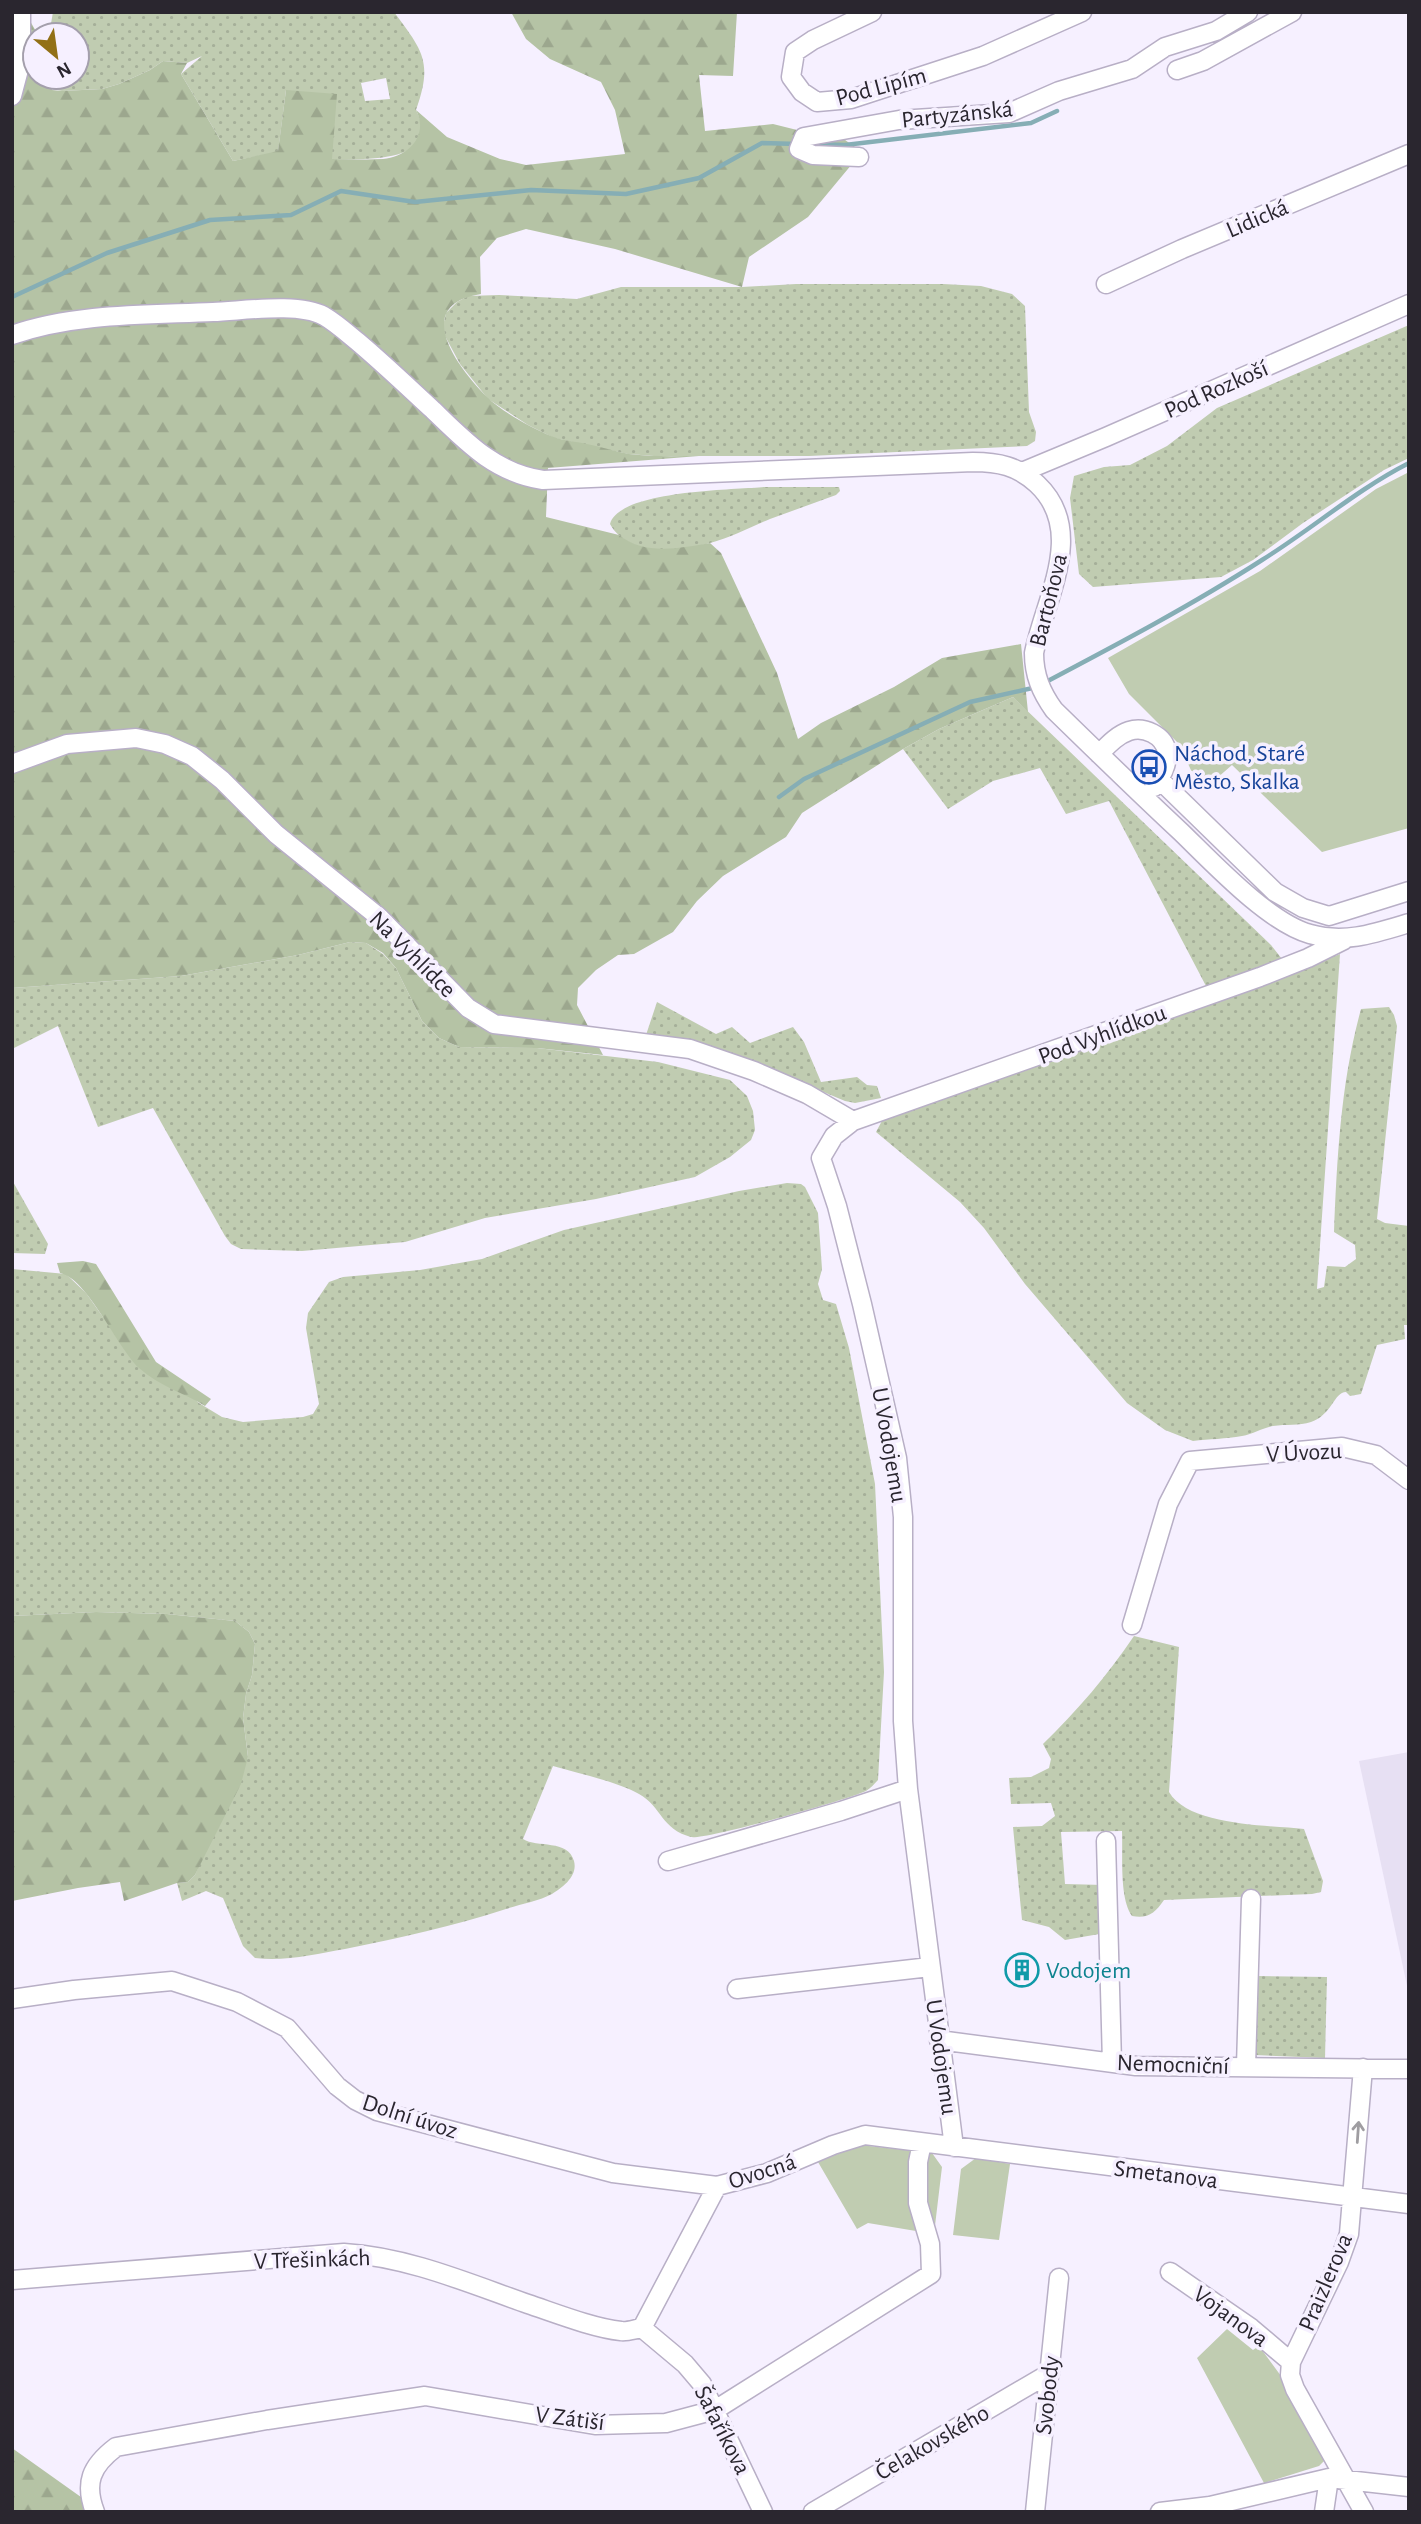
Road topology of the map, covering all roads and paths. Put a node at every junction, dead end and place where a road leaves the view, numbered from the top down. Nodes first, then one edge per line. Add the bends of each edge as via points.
1 (21, 12) edge
2 (872, 12) edge
3 (1083, 12) edge
4 (1248, 12) edge
5 (1292, 12) edge
6 (1177, 70) dead end
7 (12, 96) edge
8 (1409, 154) edge
9 (859, 157) dead end
10 (1106, 284) dead end
11 (1409, 304) edge
12 (12, 335) edge
13 (1022, 472) junction
14 (1099, 754) junction
15 (12, 764) edge
16 (1165, 786) junction
17 (1144, 797) junction
18 (1409, 891) edge
19 (1409, 923) edge
20 (1347, 938) junction
21 (853, 1121) junction
22 (1409, 1480) edge
23 (1132, 1625) dead end
24 (908, 1789) junction
25 (1106, 1841) dead end
26 (668, 1861) dead end
27 (1251, 1899) dead end
28 (930, 1968) junction
29 (737, 1989) dead end
30 (12, 1999) edge
31 (939, 2040) junction
32 (1112, 2063) junction
33 (1246, 2066) junction
34 (1363, 2068) junction
35 (1409, 2069) edge
36 (922, 2143) junction
37 (954, 2147) junction
38 (717, 2186) junction
39 (1353, 2197) junction
40 (1409, 2204) edge
41 (1170, 2272) dead end
42 (1059, 2278) dead end
43 (12, 2280) edge
44 (642, 2328) junction
45 (1291, 2362) junction
46 (1050, 2373) junction
47 (715, 2410) junction
48 (1338, 2480) junction
49 (1409, 2487) edge
50 (1209, 2509) edge
51 (95, 2512) edge
52 (763, 2512) edge
53 (813, 2512) edge
54 (1035, 2512) edge
55 (1160, 2512) edge
56 (1324, 2512) edge
57 (1364, 2512) edge

1 - 7 street via 21,62
2 - 3 street, Pod Lipím via 795,52 791,77 802,92 817,102 851,99 983,56
4 - 9 street, Partyzánská via 1216,31 1165,47 1132,69 1059,91 1009,113 899,120 804,136 799,149 813,155
5 - 6 street via 1203,61
8 - 10 street, Lidická
11 - 13 street, Pod Rozkoší
12 - 13 street, Bartoňova via 98,318 247,310 315,313 381,361 480,455 522,476 543,480 973,462 1001,464
13 - 14 street, Bartoňova via 1047,495 1063,531 1060,560 1034,653 1037,676 1054,710
14 - 16 street via 1130,730 1148,730 1167,752
14 - 17 street, Bartoňova
15 - 21 street, Na Vyhlídce via 67,744 135,738 174,748 222,780 276,834 380,918 468,1008 494,1024 690,1049 807,1094
16 - 17 street
16 - 18 street via 1275,892 1303,908 1329,916
17 - 20 street, Bartoňova via 1267,911 1305,933
19 - 20 street, Bartoňova
20 - 21 street, Pod Vyhlídkou via 1260,977
21 - 24 street, U Vodojemu via 834,1136 821,1158 862,1304 897,1458 903,1517 903,1721
22 - 23 street, V Úvozu via 1376,1455 1342,1447 1191,1461 1168,1504
24 - 26 street
24 - 28 street, U Vodojemu
25 - 32 street
27 - 33 street
28 - 29 street, U Vodojemu
28 - 31 street, U Vodojemu
30 - 38 street, Dolní úvoz via 172,1981 237,2001 287,2028 337,2086 377,2111 613,2173
31 - 32 street, Nemocniční
31 - 37 street, U Vodojemu
32 - 33 street, Nemocniční
33 - 34 street, Nemocniční
34 - 35 street, Nemocniční
39 -> 34 street, Praizlerova
36 - 37 street, Smetanova
36 - 38 street, Ovocná via 865,2135 767,2173
36 - 47 street, V Zátiší via 918,2203 930,2244 931,2274
37 - 39 street, Smetanova
38 - 44 street, Ovocná
39 - 40 street, Smetanova
39 - 45 street, Praizlerova via 1349,2234 1339,2262
41 - 45 street, Vojanova
42 - 46 street, Svobody
43 - 44 street, V Třešinkách via 368,2254 436,2271 563,2316 622,2331
44 - 47 street, Šafaříkova via 685,2364
45 - 48 street, Praizlerova via 1295,2389
46 - 53 street, Čelakovského
46 - 54 street, Svobody
47 - 51 street, V Zátiší via 666,2423 595,2425 425,2396 267,2420 116,2447 99,2460 88,2492
47 - 52 street, Šafaříkova
48 - 49 street
48 - 50 street
48 - 56 street
48 - 57 street
50 - 55 street

